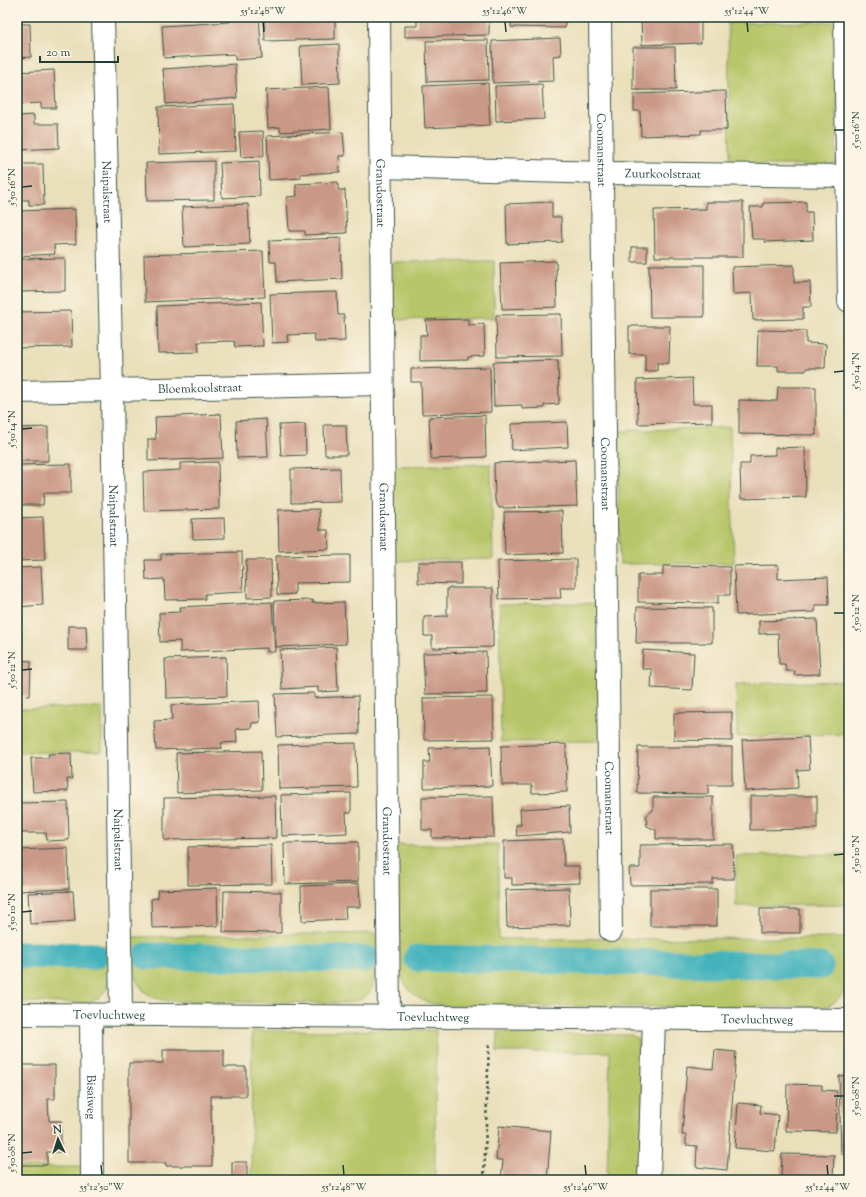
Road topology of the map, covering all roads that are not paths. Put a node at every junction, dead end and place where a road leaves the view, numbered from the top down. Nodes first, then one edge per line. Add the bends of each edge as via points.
1 (103, 17) edge
2 (379, 17) edge
3 (600, 17) edge
4 (845, 17) edge
5 (381, 167) junction
6 (603, 173) junction
7 (848, 176) edge
8 (849, 301) edge
9 (382, 384) junction
10 (112, 390) junction
11 (17, 392) edge
12 (611, 931) dead end
13 (17, 1014) edge
14 (121, 1014) junction
15 (91, 1015) junction
16 (389, 1017) junction
17 (654, 1018) junction
18 (849, 1020) edge
19 (92, 1180) edge
20 (649, 1180) edge

1 - 10 street, Naipalstraat
2 - 5 street, Grandostraat
3 - 6 street, Coomanstraat
4 - 7 street
5 - 6 street, Zuurkoolstraat
5 - 9 street, Grandostraat
6 - 7 street, Zuurkoolstraat
6 - 12 street, Coomanstraat
7 - 8 street
9 - 10 street, Bloemkoolstraat
9 - 16 street, Grandostraat
10 - 11 street, Bloemkoolstraat
10 - 14 street, Naipalstraat
13 - 15 street, Toevluchtweg
14 - 15 street, Toevluchtweg
14 - 16 street, Toevluchtweg
15 - 19 street, Bisaiweg
16 - 17 street, Toevluchtweg
17 - 18 street, Toevluchtweg
17 - 20 street

